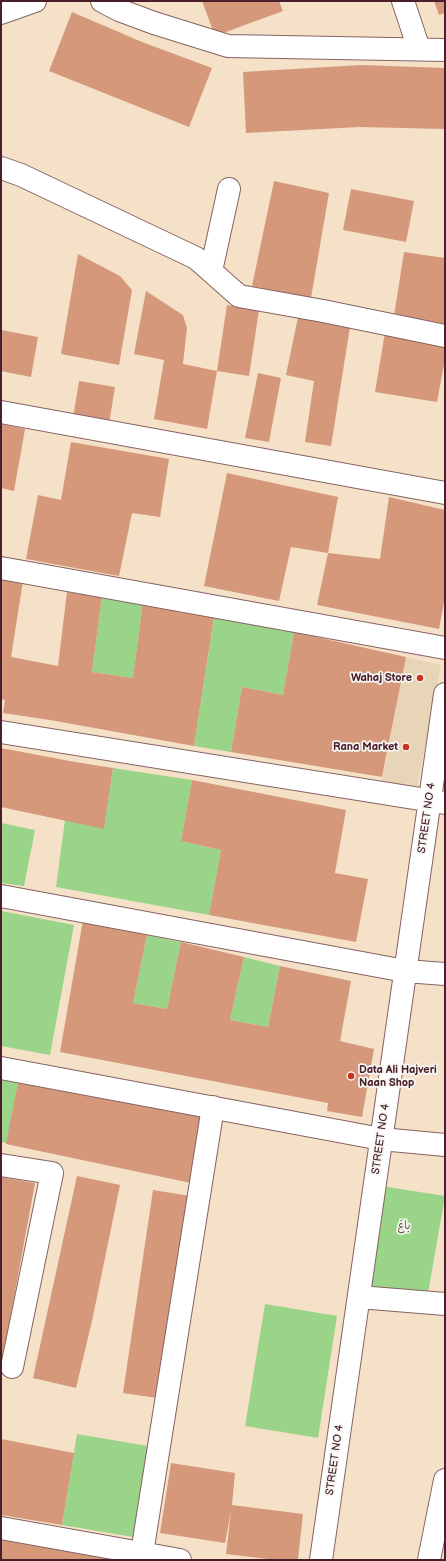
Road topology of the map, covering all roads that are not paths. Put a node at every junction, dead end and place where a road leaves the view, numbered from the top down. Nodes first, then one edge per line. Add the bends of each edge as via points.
1 (35, 1) edge
2 (102, 1) edge
3 (403, 1) edge
4 (1, 13) edge
5 (420, 49) junction
6 (445, 50) edge
7 (1, 168) edge
8 (229, 189) dead end
9 (211, 271) junction
10 (445, 336) edge
11 (1, 412) edge
12 (445, 493) edge
13 (1, 568) edge
14 (445, 648) edge
15 (445, 694) edge
16 (1, 732) edge
17 (437, 802) edge
18 (1, 896) edge
19 (405, 971) junction
20 (445, 974) edge
21 (1, 1068) edge
22 (213, 1107) junction
23 (381, 1139) junction
24 (445, 1145) edge
25 (1, 1165) edge
26 (359, 1297) junction
27 (439, 1301) edge
28 (12, 1367) dead end
29 (445, 1480) edge
30 (1, 1528) edge
31 (142, 1553) junction
32 (180, 1560) edge
33 (321, 1560) edge
34 (428, 1560) edge

1 - 4 street
2 - 5 street via 154,23 228,46
3 - 5 street
5 - 6 street
7 - 9 street via 21,175 196,258
8 - 9 street
9 - 10 street via 239,296
11 - 12 street
13 - 14 street
15 - 17 street, STREET NO 4
16 - 17 street
17 - 19 street, STREET NO 4
18 - 19 street
19 - 20 street
19 - 23 street, STREET NO 4
21 - 22 street
22 - 23 street
22 - 31 street
23 - 24 street
23 - 26 street, STREET NO 4
25 - 28 street via 52,1173
26 - 27 street
26 - 33 street, STREET NO 4
29 - 34 street
30 - 31 street
31 - 32 street

